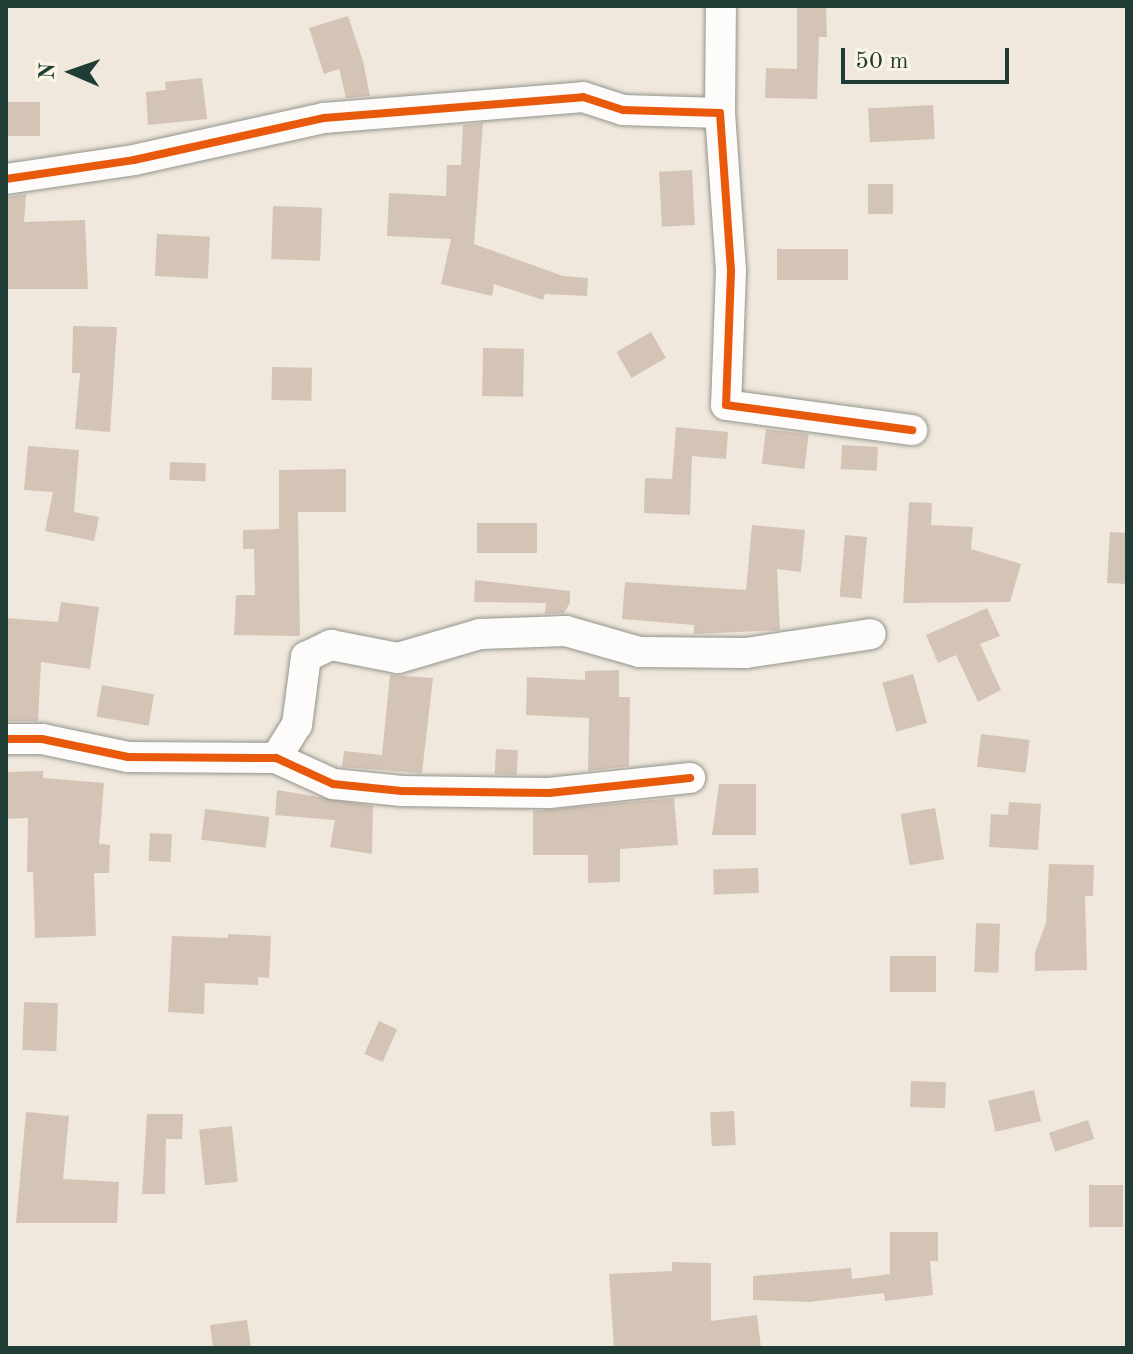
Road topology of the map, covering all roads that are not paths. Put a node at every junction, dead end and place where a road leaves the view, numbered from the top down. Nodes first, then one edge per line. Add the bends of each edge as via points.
1 (721, 6) edge
2 (720, 113) junction
3 (6, 179) edge
4 (912, 430) dead end
5 (871, 634) dead end
6 (6, 739) edge
7 (276, 758) junction
8 (690, 778) dead end

1 - 2 street
2 - 3 street via 623,110 583,97 324,118 134,160
2 - 4 street via 731,271 726,405
5 - 7 street via 746,653 639,652 566,631 480,634 398,658 331,645 306,657 297,725
6 - 7 street via 42,739 128,757
7 - 8 street via 333,784 402,791 549,793

